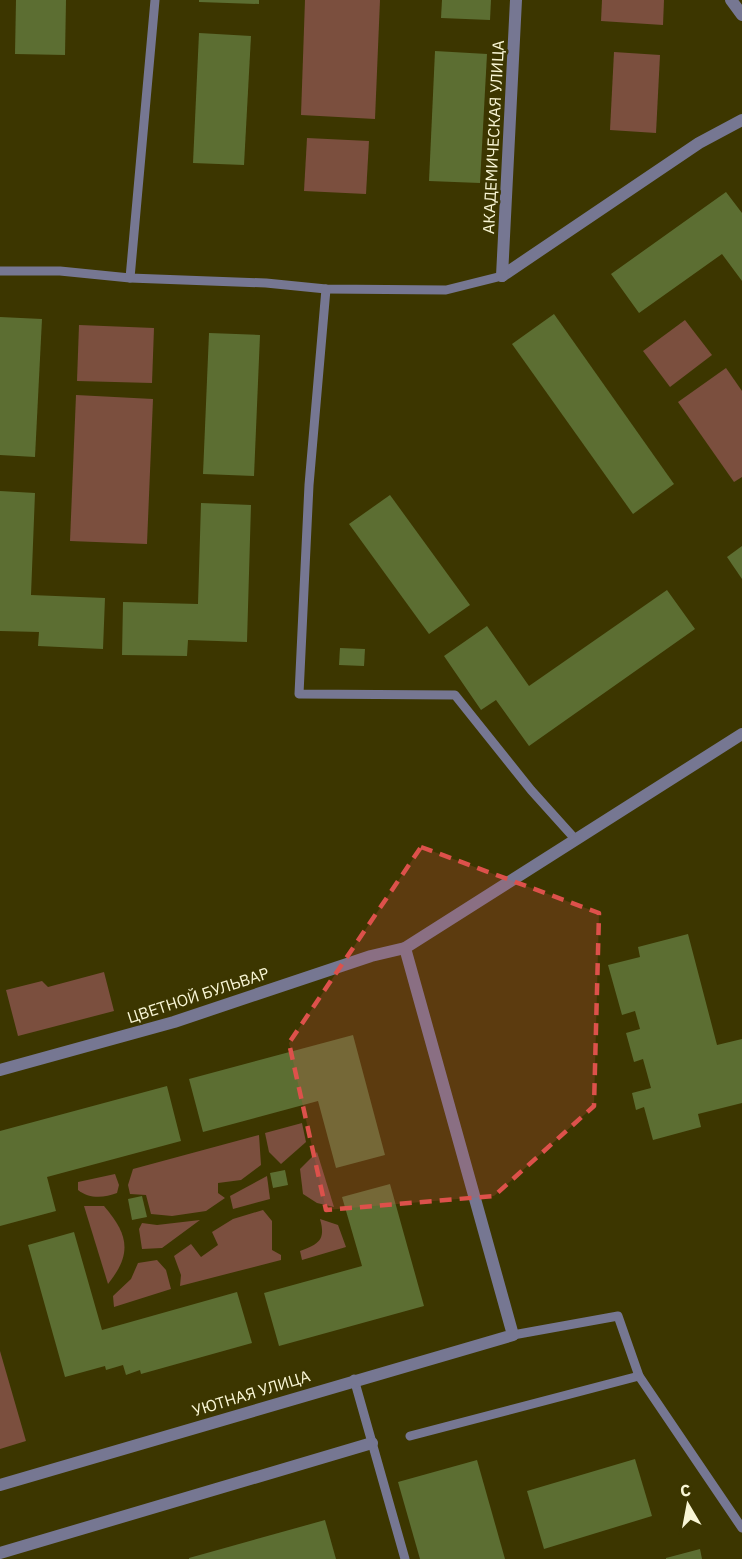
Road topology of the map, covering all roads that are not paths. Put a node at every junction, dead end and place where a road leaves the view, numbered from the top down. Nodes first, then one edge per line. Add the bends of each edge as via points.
1 (155, 0) edge
2 (516, 0) edge
3 (731, 0) edge
4 (742, 15) edge
5 (742, 120) edge
6 (0, 270) edge
7 (502, 276) junction
8 (130, 278) junction
9 (326, 289) junction
10 (742, 734) edge
11 (576, 840) junction
12 (405, 948) junction
13 (0, 1070) edge
14 (513, 1335) junction
15 (639, 1376) junction
16 (354, 1379) junction
17 (410, 1436) dead end
18 (372, 1443) junction
19 (0, 1485) edge
20 (742, 1528) edge
21 (0, 1552) edge
22 (405, 1559) edge

1 - 8 lane
2 - 7 street, АКАДЕМИЧЕСКАЯ УЛИЦА
3 - 4 street
5 - 7 street via 699,142
6 - 8 lane
7 - 9 lane via 446,290
8 - 9 lane
9 - 11 lane via 309,485 299,694 455,695
10 - 11 street, ЦВЕТНОЙ БУЛЬВАР
11 - 12 street, ЦВЕТНОЙ БУЛЬВАР
12 - 13 street, ЦВЕТНОЙ БУЛЬВАР via 174,1022
12 - 14 street
14 - 15 lane via 618,1316
14 - 16 street, УЮТНАЯ УЛИЦА
15 - 17 lane
15 - 20 lane
16 - 18 lane
16 - 19 street, УЮТНАЯ УЛИЦА
18 - 21 street
18 - 22 lane

